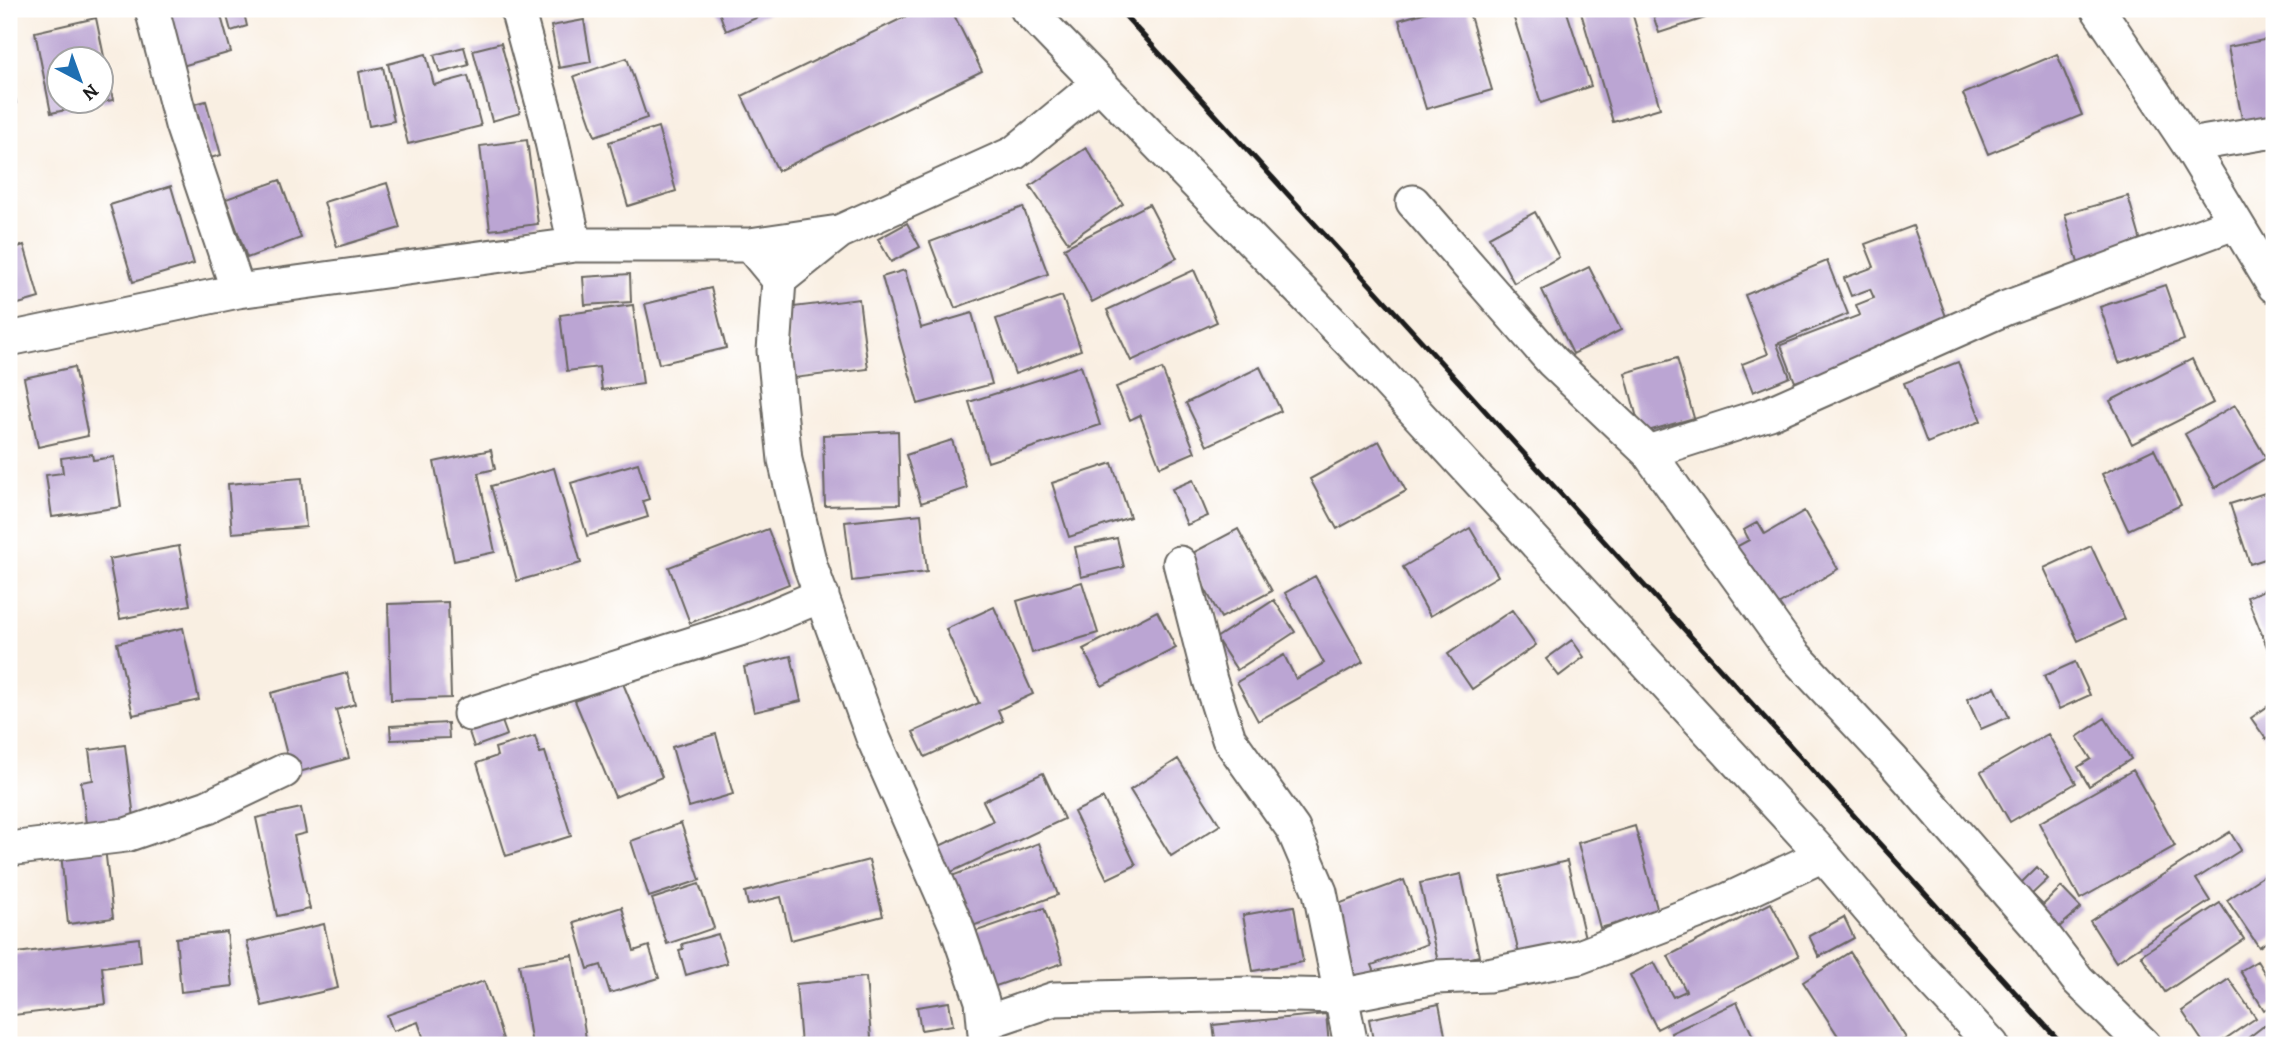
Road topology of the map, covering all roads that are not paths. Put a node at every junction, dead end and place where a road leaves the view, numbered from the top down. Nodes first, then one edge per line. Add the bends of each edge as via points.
1 (152, 9) edge
2 (517, 9) edge
3 (1027, 9) edge
4 (2098, 9) edge
5 (1099, 83) junction
6 (2274, 131) edge
7 (2189, 145) junction
8 (1413, 202) dead end
9 (2235, 223) junction
10 (839, 232) junction
11 (575, 245) junction
12 (750, 245) junction
13 (779, 279) junction
14 (2274, 286) edge
15 (237, 291) junction
16 (9, 339) edge
17 (1648, 452) junction
18 (1180, 564) dead end
19 (822, 595) junction
20 (470, 715) dead end
21 (284, 771) dead end
22 (9, 849) edge
23 (1824, 855) junction
24 (1340, 996) junction
25 (985, 1034) edge
26 (1351, 1045) edge
27 (1992, 1045) edge
28 (2144, 1045) edge

1 - 15 street via 182,125
2 - 11 street
3 - 5 street
4 - 7 street
5 - 10 street via 1014,153
5 - 23 street via 1368,359
6 - 7 street
7 - 9 street
8 - 17 street via 1552,361
9 - 14 street
9 - 17 street via 2006,308 1770,413
10 - 12 street
10 - 13 street
11 - 12 street
11 - 15 street
12 - 13 street
13 - 19 street via 774,352 785,460 810,565
15 - 16 street
17 - 28 street via 1794,655 1911,781 2078,981
18 - 24 street via 1229,739 1293,829 1320,892
19 - 20 street via 749,626
19 - 25 street via 872,735 956,925 982,1001
21 - 22 street via 208,807 126,835
23 - 24 street via 1728,900 1579,957
23 - 27 street
24 - 25 street via 1054,999
24 - 26 street

